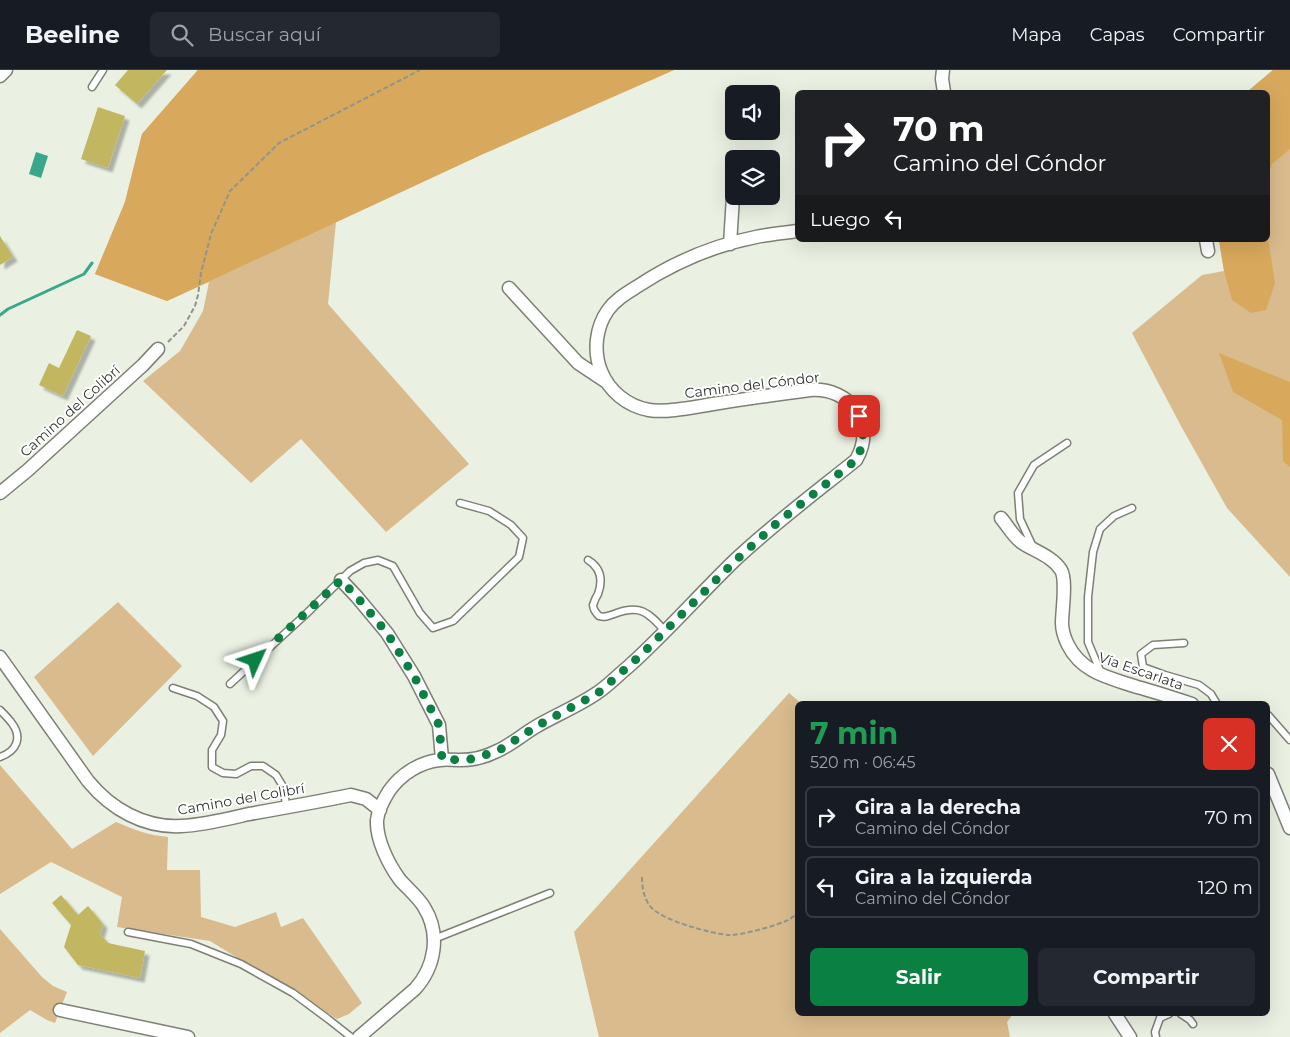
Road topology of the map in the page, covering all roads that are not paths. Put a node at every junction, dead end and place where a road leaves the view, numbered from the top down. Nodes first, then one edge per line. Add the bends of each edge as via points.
1 (6, 70) edge
2 (103, 70) edge
3 (943, 70) edge
4 (0, 76) edge
5 (92, 87) dead end
6 (944, 90) edge
7 (732, 205) edge
8 (795, 231) edge
9 (730, 244) junction
10 (509, 288) dead end
11 (158, 349) road end
12 (607, 383) junction
13 (1067, 443) dead end
14 (0, 493) edge
15 (460, 503) dead end
16 (1132, 508) dead end
17 (1002, 518) dead end
18 (1035, 550) junction
19 (588, 560) dead end
20 (341, 580) junction
21 (665, 631) junction
22 (1184, 642) dead end
23 (0, 657) edge
24 (1102, 676) junction
25 (230, 684) dead end
26 (173, 688) dead end
27 (1182, 701) edge
28 (1216, 701) edge
29 (0, 710) edge
30 (1270, 717) edge
31 (1290, 740) edge
32 (0, 757) edge
33 (442, 759) junction
34 (1270, 779) edge
35 (286, 807) junction
36 (380, 810) junction
37 (1290, 828) edge
38 (550, 893) dead end
39 (128, 932) dead end
40 (434, 939) junction
41 (60, 1010) dead end
42 (1118, 1016) edge
43 (1164, 1016) edge
44 (1184, 1016) edge
45 (1193, 1024) dead end
46 (188, 1037) edge
47 (351, 1037) edge
48 (359, 1037) edge
49 (1130, 1037) edge
50 (1156, 1037) edge

1 - 4 street
2 - 5 lane
3 - 6 street
7 - 9 street
8 - 9 street, Camino del Cóndor
9 - 12 street, Camino del Cóndor via 664,271 612,305 603,318 597,338 599,367
10 - 12 street via 578,363
11 - 14 street, Camino del Colibrí
12 - 21 street, Camino del Cóndor via 628,403 656,411 827,390 850,402 862,424 862,446 856,460 735,561
13 - 18 lane via 1034,465 1018,493 1020,519
15 - 20 lane via 489,511 511,525 523,538 519,557 453,621 433,628 420,613 393,566 378,560 364,563
16 - 24 lane via 1114,516 1100,529 1093,552 1088,642
17 - 18 street, Vía Escarlata via 1019,541
18 - 24 street, Vía Escarlata via 1062,572 1062,625 1070,650 1088,669
19 - 21 lane via 601,577 593,605 598,616 607,617 629,610 643,612
20 - 25 lane
20 - 33 street via 387,633 414,676 439,725
21 - 33 street, Camino del Cóndor via 598,693 498,751 472,759
22 - 28 lane via 1153,645 1141,654 1143,667 1199,684
23 - 35 street, Camino del Colibrí via 88,781 106,800 127,814 165,826 179,826
24 - 27 street, Vía Escarlata
26 - 35 lane via 197,696 214,707 223,721 212,750 212,767 223,773 236,774 251,766 263,766 276,774 284,788
29 - 32 lane via 12,723 18,740 13,750
30 - 31 lane
33 - 36 street, Camino del Cóndor via 423,764 404,775 390,790
34 - 37 street
35 - 36 street, Camino del Colibrí via 351,795 366,799
36 - 40 street, Camino del Cóndor via 377,820 384,851 394,871 421,901
38 - 40 lane
39 - 47 lane via 191,944 241,964 293,994
40 - 48 street, Camino del Cóndor via 429,968 420,983
41 - 46 street
42 - 49 street
43 - 50 lane via 1160,1018
44 - 45 lane

